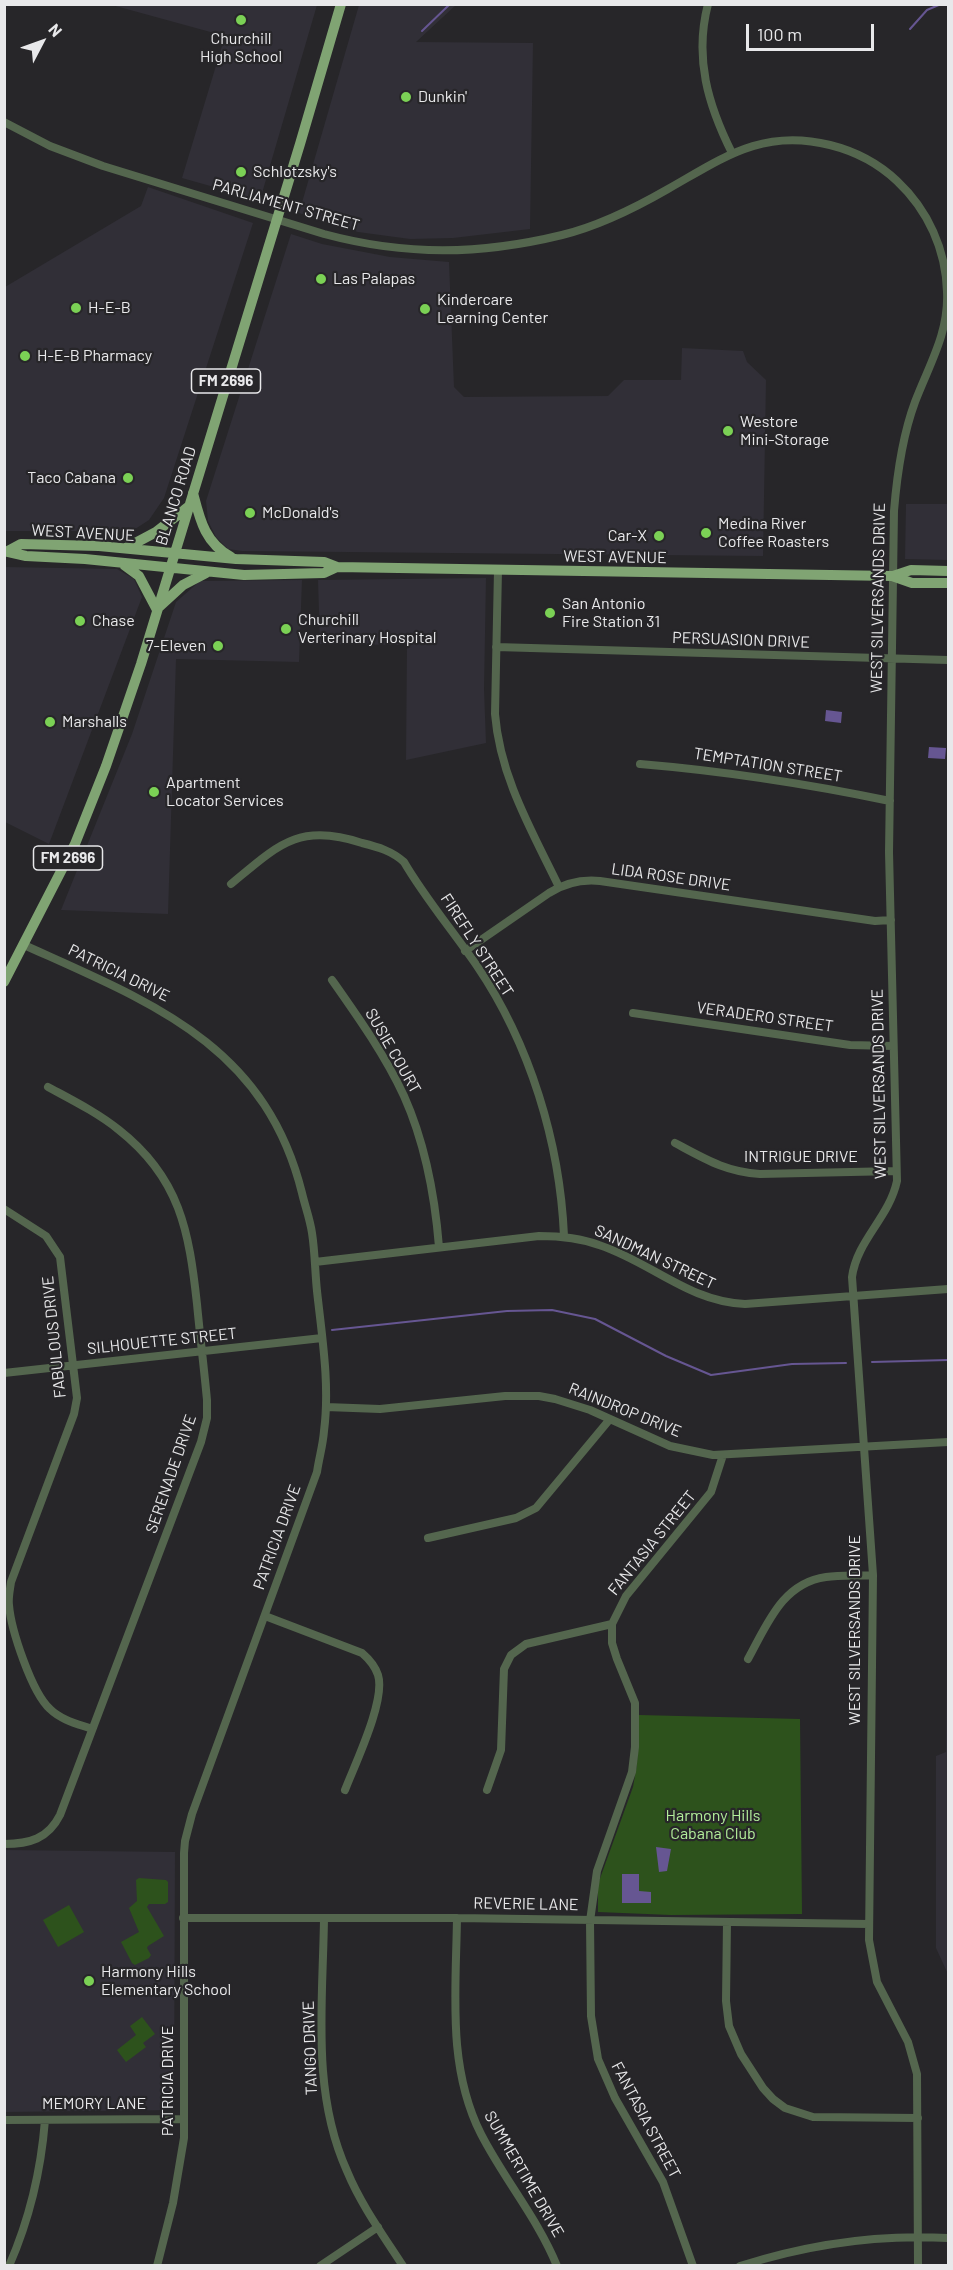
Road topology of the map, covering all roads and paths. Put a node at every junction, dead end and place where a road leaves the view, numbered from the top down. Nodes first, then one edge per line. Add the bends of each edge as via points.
1 (340, 4) edge
2 (708, 4) edge
3 (4, 122) edge
4 (732, 153) junction
5 (277, 221) junction
6 (192, 493) junction
7 (188, 507) junction
8 (124, 549) junction
9 (6, 551) edge
10 (174, 554) junction
11 (236, 559) junction
12 (120, 562) junction
13 (337, 567) junction
14 (169, 568) junction
15 (498, 570) junction
16 (948, 571) edge
17 (207, 572) junction
18 (892, 576) junction
19 (948, 583) edge
20 (157, 610) junction
21 (496, 647) junction
22 (891, 659) junction
23 (948, 660) edge
24 (640, 764) dead end
25 (890, 801) junction
26 (231, 884) dead end
27 (560, 887) junction
28 (891, 920) junction
29 (24, 945) junction
30 (465, 951) junction
31 (332, 980) dead end
32 (4, 982) edge
33 (633, 1013) dead end
34 (893, 1046) junction
35 (48, 1087) dead end
36 (675, 1143) dead end
37 (896, 1171) junction
38 (4, 1209) edge
39 (564, 1236) junction
40 (439, 1247) junction
41 (315, 1262) junction
42 (948, 1289) edge
43 (853, 1296) junction
44 (322, 1338) junction
45 (202, 1353) junction
46 (74, 1365) junction
47 (4, 1373) edge
48 (326, 1407) junction
49 (610, 1419) junction
50 (948, 1442) edge
51 (864, 1448) junction
52 (723, 1455) junction
53 (428, 1538) dead end
54 (873, 1575) junction
55 (265, 1616) junction
56 (612, 1624) junction
57 (748, 1659) dead end
58 (92, 1729) junction
59 (345, 1790) dead end
60 (487, 1790) dead end
61 (4, 1844) edge
62 (183, 1918) junction
63 (324, 1918) junction
64 (457, 1918) junction
65 (590, 1921) junction
66 (727, 1922) junction
67 (869, 1924) junction
68 (918, 2118) junction
69 (184, 2119) junction
70 (4, 2120) edge
71 (45, 2120) junction
72 (378, 2227) junction
73 (917, 2236) junction
74 (948, 2238) edge
75 (9, 2265) edge
76 (157, 2265) edge
77 (320, 2265) edge
78 (403, 2265) edge
79 (557, 2265) edge
80 (693, 2265) edge
81 (740, 2265) edge
82 (918, 2265) edge

1 - 5 main road, BLANCO ROAD / FM 2696
2 - 4 street via 703,36 705,83 711,107
3 - 5 street, PARLIAMENT STREET via 50,146 103,166
4 - 5 street, PARLIAMENT STREET via 612,218 565,234 494,248 403,249 350,241
4 - 18 street, WEST SILVERSANDS DRIVE via 789,140 821,143 852,152 881,168 906,190 939,245 946,277 947,310 941,342 904,438 894,500
5 - 6 main road, BLANCO ROAD / FM 2696
6 - 7 main road, BLANCO ROAD / FM 2696
6 - 11 main road via 208,537 219,550
7 - 8 main road via 156,532
7 - 10 main road, BLANCO ROAD / FM 2696
8 - 9 main road, WEST AVENUE via 21,544
8 - 10 main road, WEST AVENUE
9 - 12 main road, WEST AVENUE via 26,556
10 - 11 main road, WEST AVENUE
10 - 14 main road, BLANCO ROAD / FM 2696
11 - 13 main road, WEST AVENUE via 324,561
12 - 14 main road, WEST AVENUE
12 - 20 main road via 139,576
13 - 15 main road, WEST AVENUE
13 - 17 main road, WEST AVENUE via 324,573
14 - 17 main road, WEST AVENUE
14 - 20 main road, BLANCO ROAD / FM 2696
15 - 18 main road, WEST AVENUE
15 - 21 street
16 - 18 main road, WEST AVENUE via 911,570
17 - 20 main road via 183,585
18 - 19 main road, WEST AVENUE via 912,583
18 - 22 street, WEST SILVERSANDS DRIVE
20 - 29 main road, BLANCO ROAD / FM 2696 via 90,807
21 - 22 street, PERSUASION DRIVE
21 - 27 street via 495,714 500,755
22 - 23 street, PERSUASION DRIVE
22 - 25 street, WEST SILVERSANDS DRIVE
24 - 25 street, TEMPTATION STREET
25 - 28 street, WEST SILVERSANDS DRIVE
26 - 30 street, FIREFLY STREET via 288,841 316,835 345,837 388,851 404,862
27 - 28 street, LIDA ROSE DRIVE via 600,881 852,918
27 - 30 street, LIDA ROSE DRIVE
28 - 34 street, WEST SILVERSANDS DRIVE
29 - 32 main road, BLANCO ROAD / FM 2696
29 - 41 street, PATRICIA DRIVE via 164,1011 212,1046 252,1087 267,1108 297,1171 312,1231
30 - 39 street, FIREFLY STREET via 510,1026 536,1088 550,1139
31 - 40 street, SUSIE COURT via 381,1053 404,1097 424,1158
33 - 34 street, VERADERO STREET via 850,1045
34 - 37 street, WEST SILVERSANDS DRIVE
35 - 45 street, SERENADE DRIVE via 125,1135 145,1155 173,1195 187,1231
36 - 37 street, INTRIGUE DRIVE via 740,1173
37 - 43 street, WEST SILVERSANDS DRIVE via 894,1195 854,1264
38 - 46 street, FABULOUS DRIVE via 46,1236 60,1257
39 - 40 street, SANDMAN STREET
39 - 43 street, SANDMAN STREET via 614,1251 719,1302 745,1304
40 - 41 street, SANDMAN STREET
41 - 44 street, PATRICIA DRIVE
42 - 43 street, SANDMAN STREET
43 - 51 street, WEST SILVERSANDS DRIVE
44 - 45 street, SILHOUETTE STREET
44 - 48 street, PATRICIA DRIVE
45 - 46 street, SILHOUETTE STREET
45 - 58 street, SERENADE DRIVE via 207,1418 201,1442
46 - 47 street, SILHOUETTE STREET
46 - 58 street, FABULOUS DRIVE via 74,1414 14,1574 9,1603 33,1684 42,1701 62,1718
48 - 49 street, RAINDROP DRIVE via 405,1407 522,1395 555,1399
48 - 55 street, PATRICIA DRIVE via 317,1472
49 - 52 street, RAINDROP DRIVE via 670,1446
49 - 53 street via 536,1508 516,1518
50 - 51 street, RAINDROP DRIVE
51 - 52 street, RAINDROP DRIVE
51 - 54 street, WEST SILVERSANDS DRIVE
52 - 56 street, FANTASIA STREET via 711,1492 626,1596
54 - 57 street via 826,1577 801,1584 775,1610
54 - 67 street, WEST SILVERSANDS DRIVE
55 - 59 street via 362,1653 378,1674 377,1704
55 - 62 street, PATRICIA DRIVE via 188,1828
56 - 60 street via 526,1644 511,1655 504,1669 501,1750
56 - 65 street, FANTASIA STREET via 616,1659 635,1703 635,1753 622,1804 597,1871
58 - 61 street, SERENADE DRIVE via 56,1824 30,1843
62 - 63 street, REVERIE LANE
62 - 69 street, PATRICIA DRIVE
63 - 64 street, REVERIE LANE
63 - 72 street, TANGO DRIVE via 322,2070 326,2104 345,2169
64 - 65 street, REVERIE LANE
64 - 79 street, SUMMERTIME DRIVE via 455,2032 462,2083 484,2139
65 - 66 street, REVERIE LANE
65 - 80 street, FANTASIA STREET via 591,2016 598,2059 615,2098 663,2182
66 - 67 street, REVERIE LANE
66 - 68 street via 729,2026 741,2054 773,2099 792,2111 813,2117
67 - 68 street, WEST SILVERSANDS DRIVE via 870,1954 877,1982 913,2058
68 - 73 street, WEST SILVERSANDS DRIVE
69 - 71 street, MEMORY LANE
69 - 76 street, PATRICIA DRIVE via 178,2176
70 - 71 street, MEMORY LANE
71 - 75 street via 42,2161 24,2229
72 - 77 street
72 - 78 street, TANGO DRIVE
73 - 74 street
73 - 81 street via 850,2240 787,2251
73 - 82 street, WEST SILVERSANDS DRIVE

